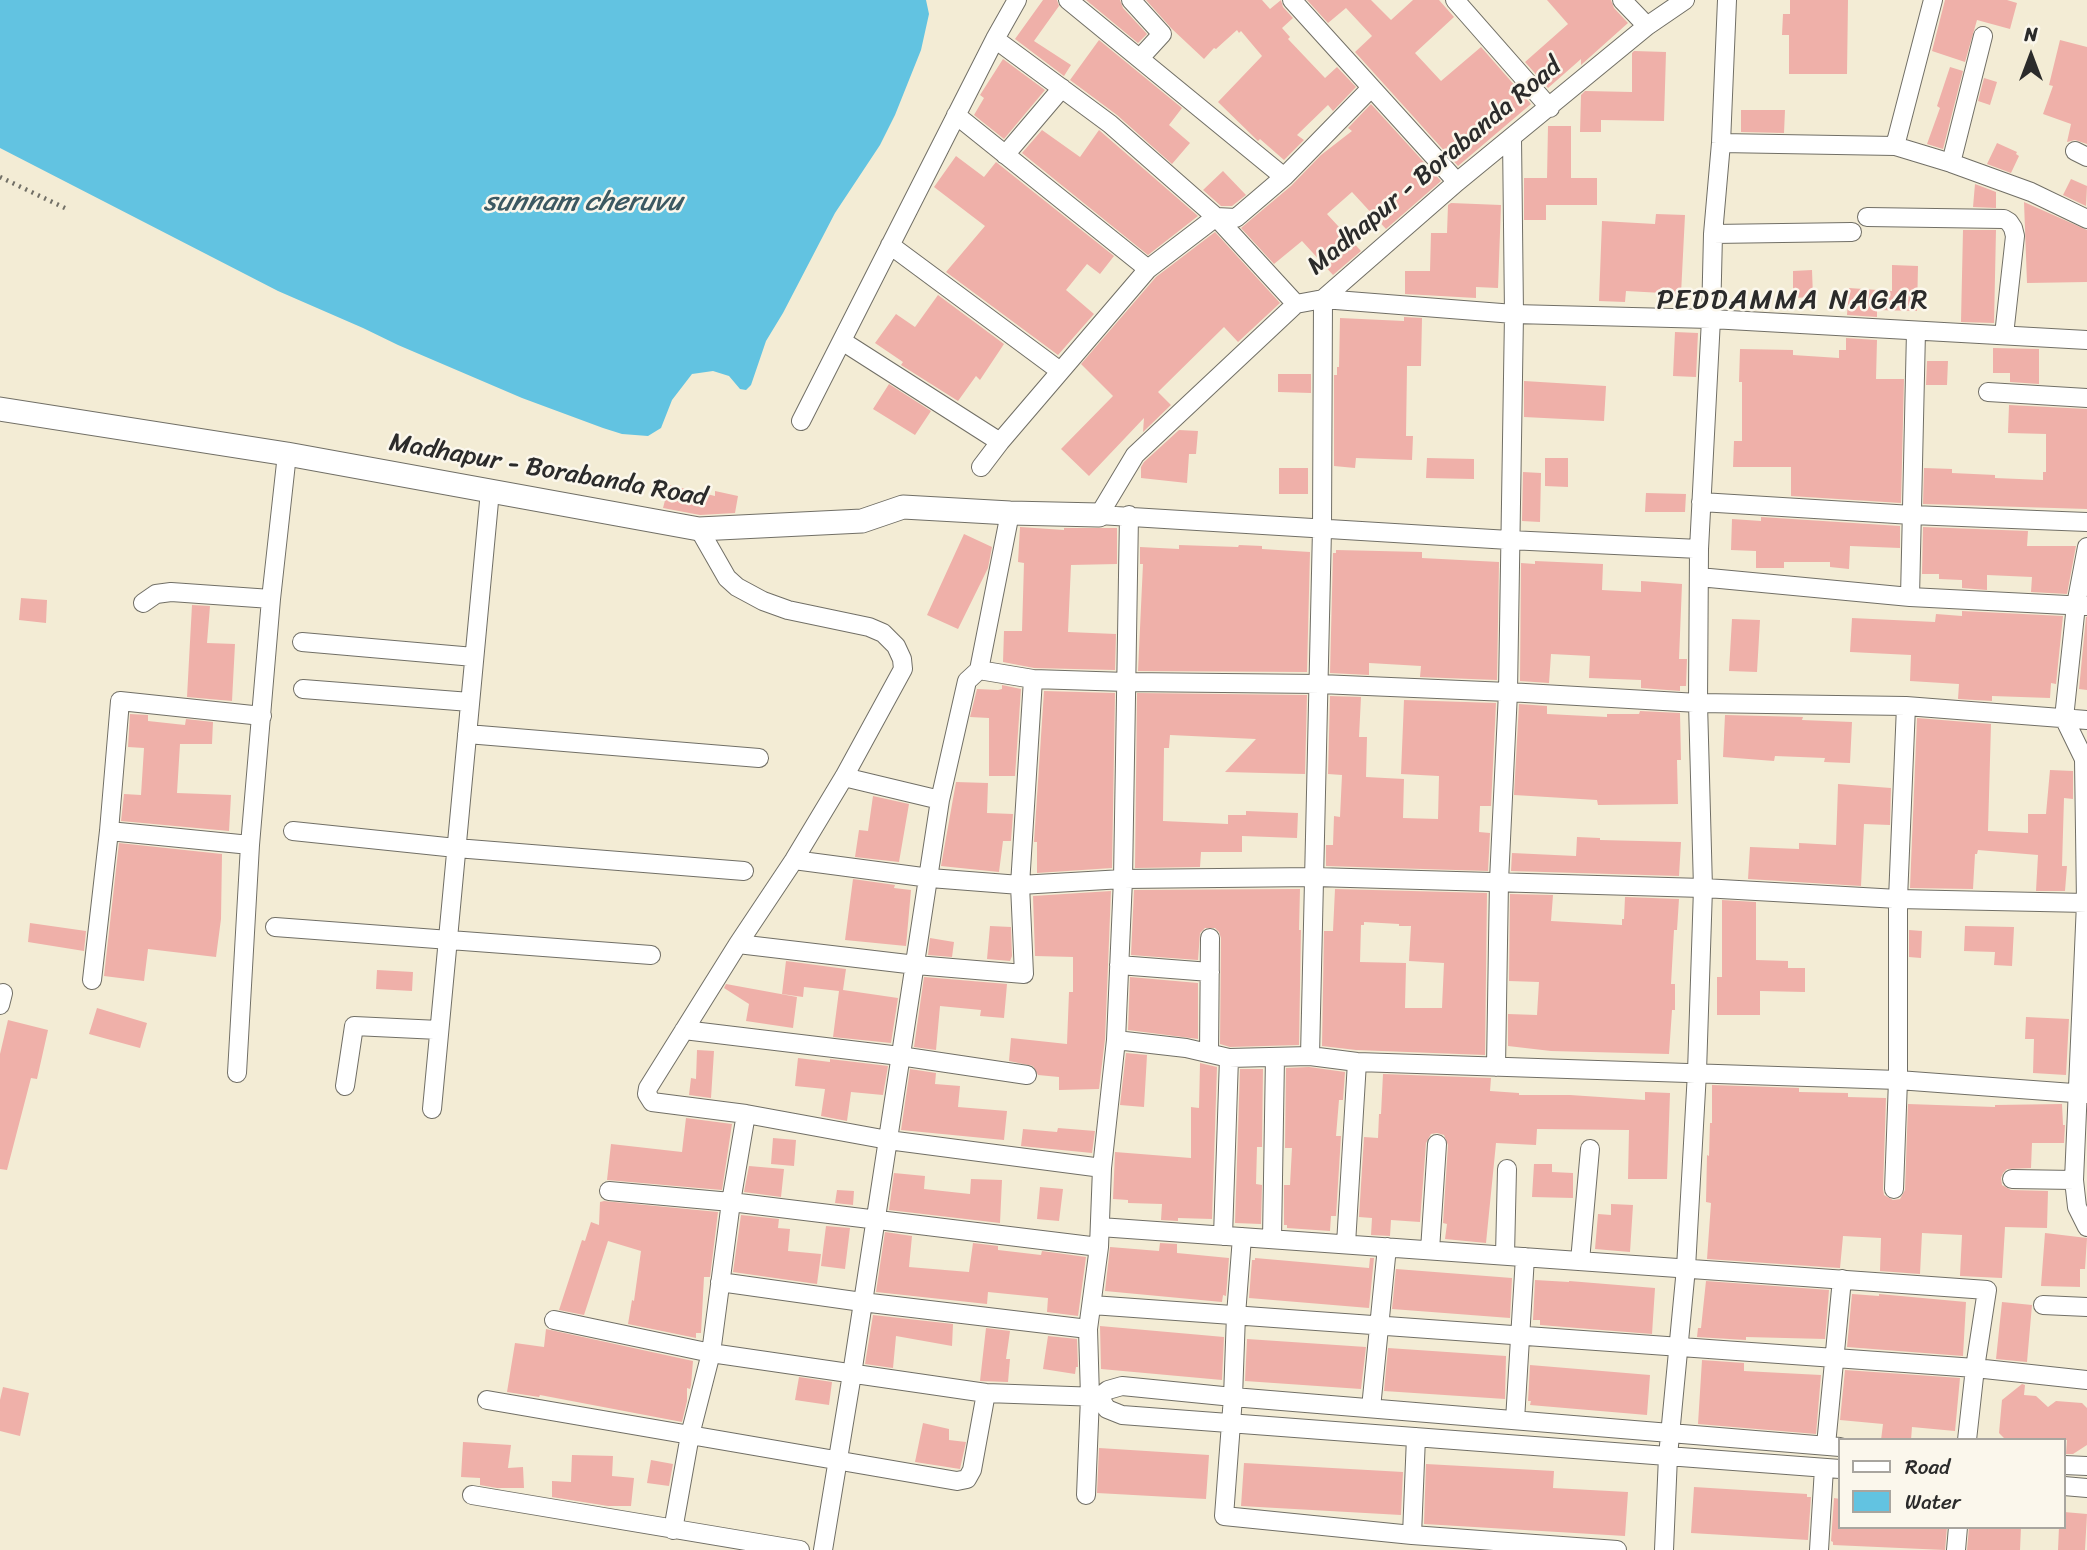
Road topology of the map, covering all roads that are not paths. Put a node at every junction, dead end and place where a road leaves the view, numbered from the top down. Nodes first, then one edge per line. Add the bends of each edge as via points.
1 (1017, 0) edge
2 (1069, 0) edge
3 (1131, 0) edge
4 (1292, 0) edge
5 (1455, 0) edge
6 (1622, 0) edge
7 (1685, 0) edge
8 (1727, 0) edge
9 (1933, 0) edge
10 (1647, 26) junction
11 (1983, 36) dead end
12 (995, 39) junction
13 (1140, 58) junction
14 (1062, 88) junction
15 (1371, 88) junction
16 (1550, 107) junction
17 (956, 115) junction
18 (1512, 136) junction
19 (1721, 143) junction
20 (1895, 146) junction
21 (1005, 155) junction
22 (1951, 163) junction
23 (1284, 177) junction
24 (1457, 182) junction
25 (1216, 217) junction
26 (1867, 217) dead end
27 (2087, 219) edge
28 (1852, 232) dead end
29 (1713, 234) junction
30 (890, 245) junction
31 (1148, 269) junction
32 (1323, 299) junction
33 (1296, 303) junction
34 (1514, 314) junction
35 (1711, 319) junction
36 (1916, 331) junction
37 (2004, 335) junction
38 (2087, 340) edge
39 (842, 341) junction
40 (1060, 371) junction
41 (1988, 392) dead end
42 (2087, 398) edge
43 (0, 409) edge
44 (801, 421) dead end
45 (1000, 442) junction
46 (287, 454) junction
47 (981, 467) dead end
48 (490, 491) junction
49 (1701, 502) junction
50 (1010, 513) junction
51 (1099, 515) junction
52 (1129, 515) junction
53 (1912, 515) junction
54 (2087, 522) edge
55 (702, 528) junction
56 (1322, 529) junction
57 (1510, 540) junction
58 (2087, 547) edge
59 (1699, 549) junction
60 (1699, 577) junction
61 (1910, 597) junction
62 (271, 599) junction
63 (143, 603) dead end
64 (2082, 606) edge
65 (302, 642) dead end
66 (474, 657) junction
67 (979, 670) junction
68 (1033, 679) junction
69 (1127, 682) junction
70 (1320, 684) junction
71 (303, 689) dead end
72 (1508, 692) junction
73 (470, 702) junction
74 (1698, 702) junction
75 (1906, 706) junction
76 (262, 716) junction
77 (2064, 718) junction
78 (2087, 720) edge
79 (467, 734) junction
80 (759, 758) dead end
81 (844, 777) junction
82 (940, 800) junction
83 (109, 831) junction
84 (293, 831) dead end
85 (250, 845) junction
86 (456, 848) junction
87 (794, 860) junction
88 (744, 871) dead end
89 (1315, 877) junction
90 (930, 878) junction
91 (1123, 879) junction
92 (1499, 881) junction
93 (1020, 885) junction
94 (1703, 888) junction
95 (1898, 899) junction
96 (2086, 903) edge
97 (275, 927) dead end
98 (1210, 938) dead end
99 (448, 939) junction
100 (738, 944) junction
101 (650, 955) dead end
102 (916, 965) junction
103 (1119, 965) junction
104 (1210, 972) junction
105 (92, 980) dead end
106 (439, 1030) junction
107 (684, 1030) junction
108 (1116, 1040) junction
109 (1209, 1053) junction
110 (900, 1056) junction
111 (1310, 1056) junction
112 (1229, 1058) junction
113 (1275, 1058) junction
114 (1357, 1062) junction
115 (1496, 1067) junction
116 (1697, 1072) junction
117 (237, 1073) dead end
118 (1027, 1076) dead end
119 (1898, 1080) junction
120 (345, 1086) dead end
121 (2083, 1093) edge
122 (432, 1109) dead end
123 (746, 1114) junction
124 (888, 1140) junction
125 (1437, 1144) dead end
126 (1590, 1149) dead end
127 (1102, 1168) junction
128 (1507, 1169) dead end
129 (2012, 1179) dead end
130 (2074, 1180) junction
131 (1894, 1189) dead end
132 (609, 1191) dead end
133 (731, 1202) junction
134 (876, 1220) junction
135 (1100, 1227) junction
136 (2087, 1227) edge
137 (1223, 1236) junction
138 (1242, 1237) junction
139 (1272, 1239) junction
140 (1346, 1244) junction
141 (1099, 1247) junction
142 (1387, 1247) junction
143 (1430, 1250) junction
144 (1504, 1255) junction
145 (1525, 1257) junction
146 (1580, 1261) junction
147 (1686, 1268) junction
148 (1842, 1279) junction
149 (720, 1282) junction
150 (862, 1302) junction
151 (1092, 1304) junction
152 (2043, 1304) dead end
153 (2087, 1307) edge
154 (1236, 1315) junction
155 (554, 1320) dead end
156 (1380, 1325) junction
157 (1088, 1329) junction
158 (1520, 1335) junction
159 (1677, 1347) junction
160 (711, 1353) junction
161 (1834, 1358) junction
162 (1975, 1368) junction
163 (852, 1374) junction
164 (2087, 1380) edge
165 (986, 1393) junction
166 (1094, 1397) junction
167 (1233, 1397) junction
168 (487, 1400) dead end
169 (1371, 1408) junction
170 (1516, 1420) junction
171 (1231, 1422) junction
172 (1671, 1433) junction
173 (690, 1435) junction
174 (1416, 1437) junction
175 (1967, 1438) edge
176 (1833, 1446) edge
177 (1668, 1456) junction
178 (838, 1461) junction
179 (2066, 1465) edge
180 (2087, 1466) edge
181 (1832, 1469) edge
182 (2066, 1486) edge
183 (2087, 1488) edge
184 (472, 1495) dead end
185 (1086, 1495) dead end
186 (1958, 1529) edge
187 (673, 1530) junction
188 (1412, 1535) junction
189 (1476, 1545) edge
190 (800, 1550) edge
191 (823, 1550) edge
192 (1617, 1550) edge
193 (1664, 1550) edge
194 (1819, 1550) edge
195 (1956, 1550) edge

1 - 12 street
2 - 13 street
3 - 13 street via 1163,34
4 - 15 street
5 - 16 street
6 - 10 street
7 - 10 street, Madhapur - Borabanda Road
8 - 19 street
9 - 20 street
10 - 16 street, Madhapur - Borabanda Road
11 - 22 street
12 - 14 street
12 - 17 street
13 - 23 street
14 - 21 street
14 - 25 street
15 - 23 street
15 - 24 street
16 - 18 street, Madhapur - Borabanda Road
17 - 21 street
17 - 30 street
18 - 24 street, Madhapur - Borabanda Road
18 - 34 street
19 - 20 street
19 - 29 street
20 - 22 street
21 - 31 street
22 - 27 street via 2031,192
23 - 25 street via 1236,218
24 - 32 street, Madhapur - Borabanda Road
25 - 31 street
25 - 33 street
26 - 37 street via 2009,222 2015,236
28 - 29 street
29 - 35 street
30 - 39 street
30 - 40 street
31 - 40 street
32 - 33 street, Madhapur - Borabanda Road
32 - 34 street
32 - 56 street
33 - 51 street, Madhapur - Borabanda Road via 1135,455
34 - 35 street
34 - 57 street
35 - 36 street
35 - 49 street
36 - 37 street
36 - 53 street
37 - 38 street
39 - 44 street
39 - 45 street
40 - 45 street
41 - 42 street
43 - 46 street, Madhapur - Borabanda Road
45 - 47 street
46 - 48 street, Madhapur - Borabanda Road
46 - 62 street
48 - 55 street, Madhapur - Borabanda Road
48 - 66 street
49 - 53 street
49 - 59 street
50 - 51 street, Madhapur - Borabanda Road
50 - 55 street, Madhapur - Borabanda Road via 903,506 862,521
50 - 67 street
51 - 52 street
52 - 56 street
52 - 69 street
53 - 54 street
53 - 61 street
55 - 81 street via 727,578 737,587 788,610 869,626 896,646 903,669
56 - 57 street
56 - 70 street
57 - 59 street
57 - 72 street
58 - 64 street
59 - 60 street
60 - 61 street
60 - 74 street
61 - 64 street
62 - 63 street via 171,592 156,594
62 - 76 street
64 - 77 street
65 - 66 street
66 - 73 street
67 - 68 street
67 - 82 street via 967,681
68 - 69 street
68 - 93 street
69 - 70 street
69 - 91 street
70 - 72 street
70 - 89 street
71 - 73 street
72 - 74 street
72 - 92 street
73 - 79 street
74 - 75 street
74 - 94 street
75 - 77 street
75 - 95 street
76 - 83 street via 120,701
76 - 85 street
77 - 78 street
77 - 96 street via 2084,759
79 - 80 street
79 - 86 street
81 - 82 street
81 - 87 street
82 - 90 street
83 - 85 street
83 - 105 street
84 - 86 street
85 - 117 street
86 - 88 street
86 - 99 street
87 - 90 street
87 - 100 street
89 - 91 street
89 - 92 street
89 - 111 street
90 - 93 street
90 - 102 street
91 - 93 street
91 - 103 street
92 - 94 street
92 - 115 street
93 - 102 street via 1024,974
94 - 95 street
94 - 116 street
95 - 96 street
95 - 119 street
96 - 121 street
97 - 99 street
98 - 104 street
99 - 101 street
99 - 106 street
100 - 102 street
100 - 107 street
102 - 110 street
103 - 104 street
103 - 108 street
104 - 109 street
106 - 120 street via 354,1026
106 - 122 street
107 - 110 street
107 - 123 street via 648,1088 652,1101
108 - 109 street
108 - 127 street
109 - 112 street
110 - 118 street
110 - 124 street
111 - 113 street
111 - 114 street
112 - 113 street
112 - 137 street
113 - 139 street
114 - 115 street
114 - 140 street
115 - 116 street
116 - 119 street
116 - 147 street
119 - 121 street
119 - 131 street
121 - 130 street
123 - 124 street
123 - 133 street
124 - 127 street
124 - 134 street
125 - 143 street
126 - 146 street
127 - 135 street
128 - 144 street
129 - 130 street
130 - 136 street via 2077,1207
132 - 133 street
133 - 134 street
133 - 149 street
134 - 141 street
134 - 150 street
135 - 137 street
135 - 141 street
137 - 138 street
138 - 139 street
138 - 154 street
139 - 140 street
140 - 142 street
141 - 151 street
142 - 143 street
142 - 156 street
143 - 144 street
144 - 145 street
145 - 146 street
145 - 158 street
146 - 147 street
147 - 148 street
147 - 159 street
148 - 161 street
148 - 162 street via 1987,1290
149 - 150 street
149 - 160 street
150 - 157 street
150 - 163 street
151 - 154 street
151 - 157 street
152 - 153 street
154 - 156 street
154 - 167 street
155 - 160 street
156 - 158 street
156 - 169 street
157 - 166 street
158 - 159 street
158 - 170 street
159 - 161 street
159 - 172 street
160 - 163 street
160 - 173 street
161 - 162 street
161 - 176 street
162 - 164 street
162 - 175 street
163 - 165 street
163 - 178 street
165 - 166 street
165 - 178 street via 967,1479
166 - 167 street via 1122,1386
166 - 171 street via 1122,1415
166 - 185 street
167 - 169 street
167 - 171 street
168 - 173 street
169 - 170 street
170 - 172 street
171 - 174 street
171 - 188 street via 1224,1516
172 - 176 street
172 - 177 street
173 - 178 street
173 - 187 street
174 - 177 street
174 - 188 street
177 - 181 street
177 - 193 street
178 - 191 street
179 - 180 street
181 - 194 street
182 - 183 street
184 - 187 street
186 - 195 street
187 - 190 street
188 - 189 street
189 - 192 street

